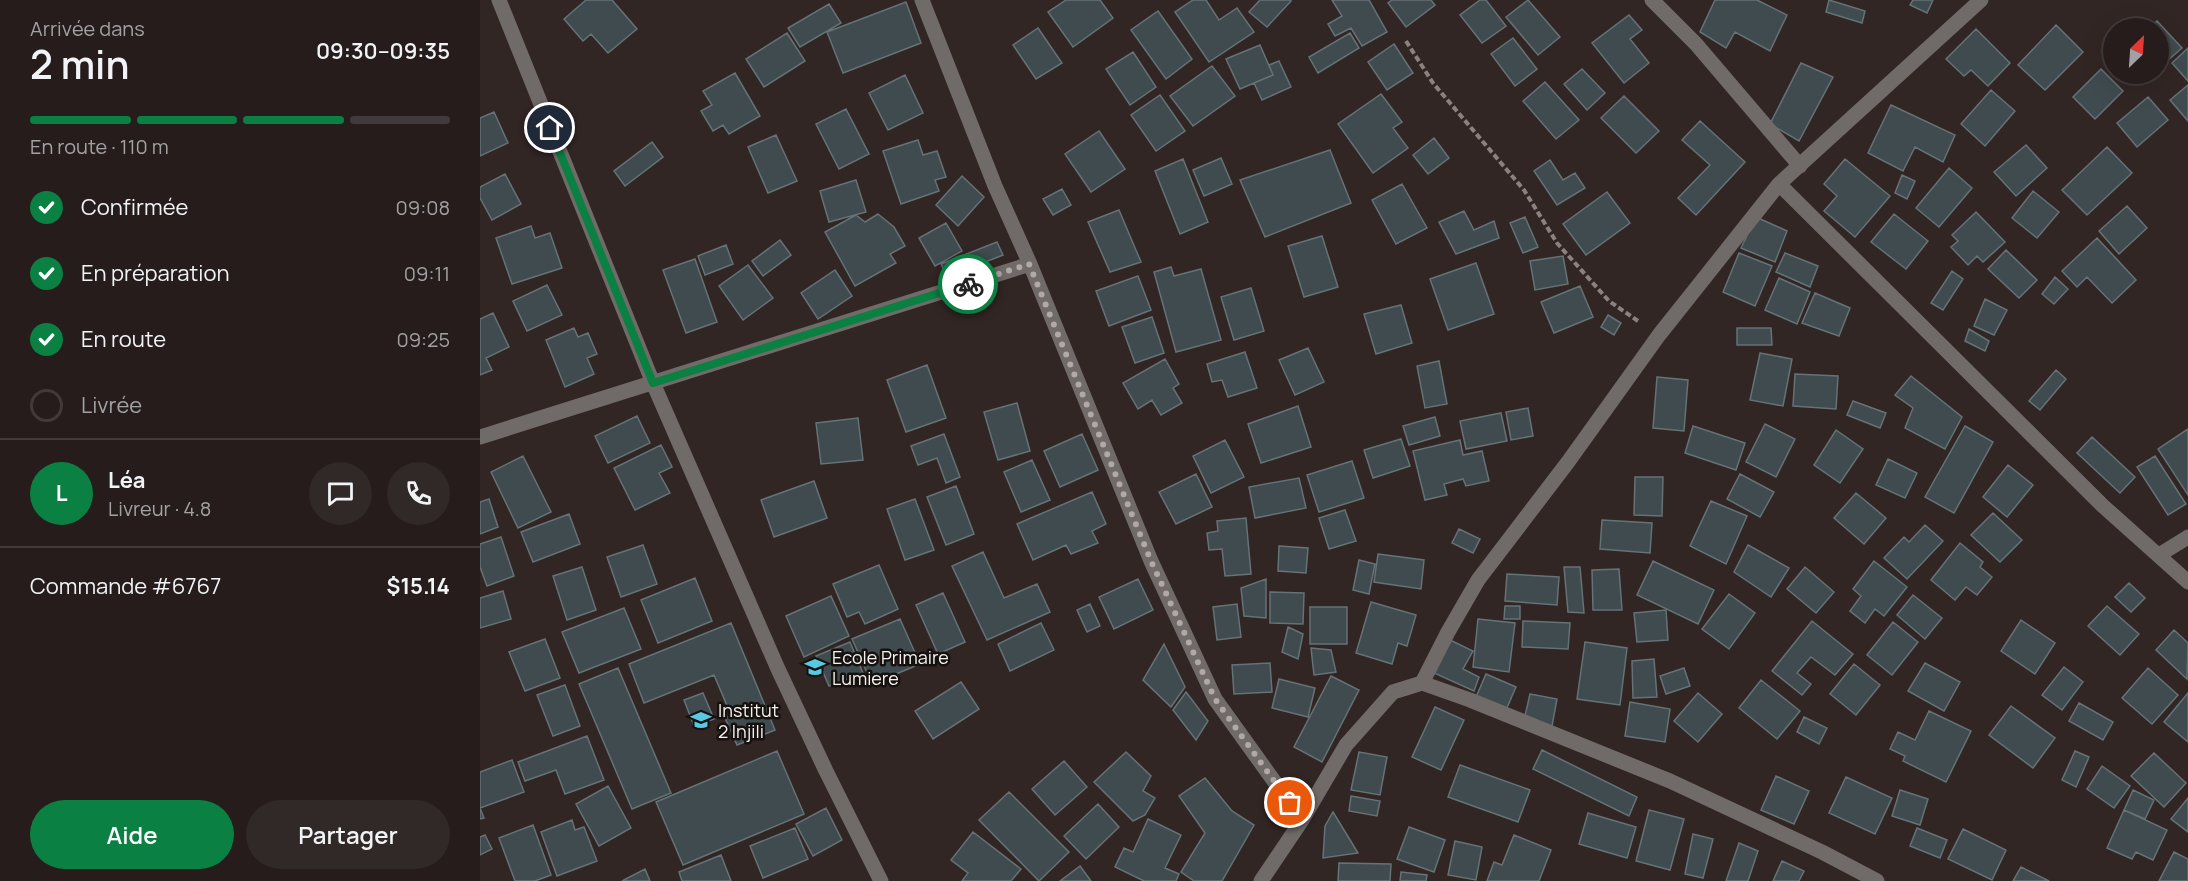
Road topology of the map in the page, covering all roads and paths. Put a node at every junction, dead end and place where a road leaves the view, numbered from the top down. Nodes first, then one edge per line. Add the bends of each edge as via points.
1 (499, 0) edge
2 (922, 0) edge
3 (1652, 0) edge
4 (1981, 0) edge
5 (1406, 42) dead end
6 (1800, 166) junction
7 (1779, 184) junction
8 (1029, 264) junction
9 (1659, 335) junction
10 (653, 383) junction
11 (480, 437) edge
12 (2188, 537) edge
13 (2159, 555) junction
14 (2188, 582) edge
15 (1422, 683) junction
16 (1302, 820) junction
17 (881, 881) edge
18 (1261, 881) edge
19 (1878, 881) edge

1 - 10 street
2 - 8 street
3 - 6 street via 1696,44
4 - 6 street
5 - 9 path via 1432,83 1524,190 1557,243 1609,301
6 - 7 street
7 - 9 street
7 - 13 street via 2103,506
8 - 10 street
8 - 16 street via 1151,561 1215,699
9 - 15 street via 1478,580
10 - 11 street
10 - 17 street via 778,669
12 - 13 street
13 - 14 street
15 - 16 street via 1393,692 1385,700 1346,745
15 - 19 street via 1670,782
16 - 18 street

